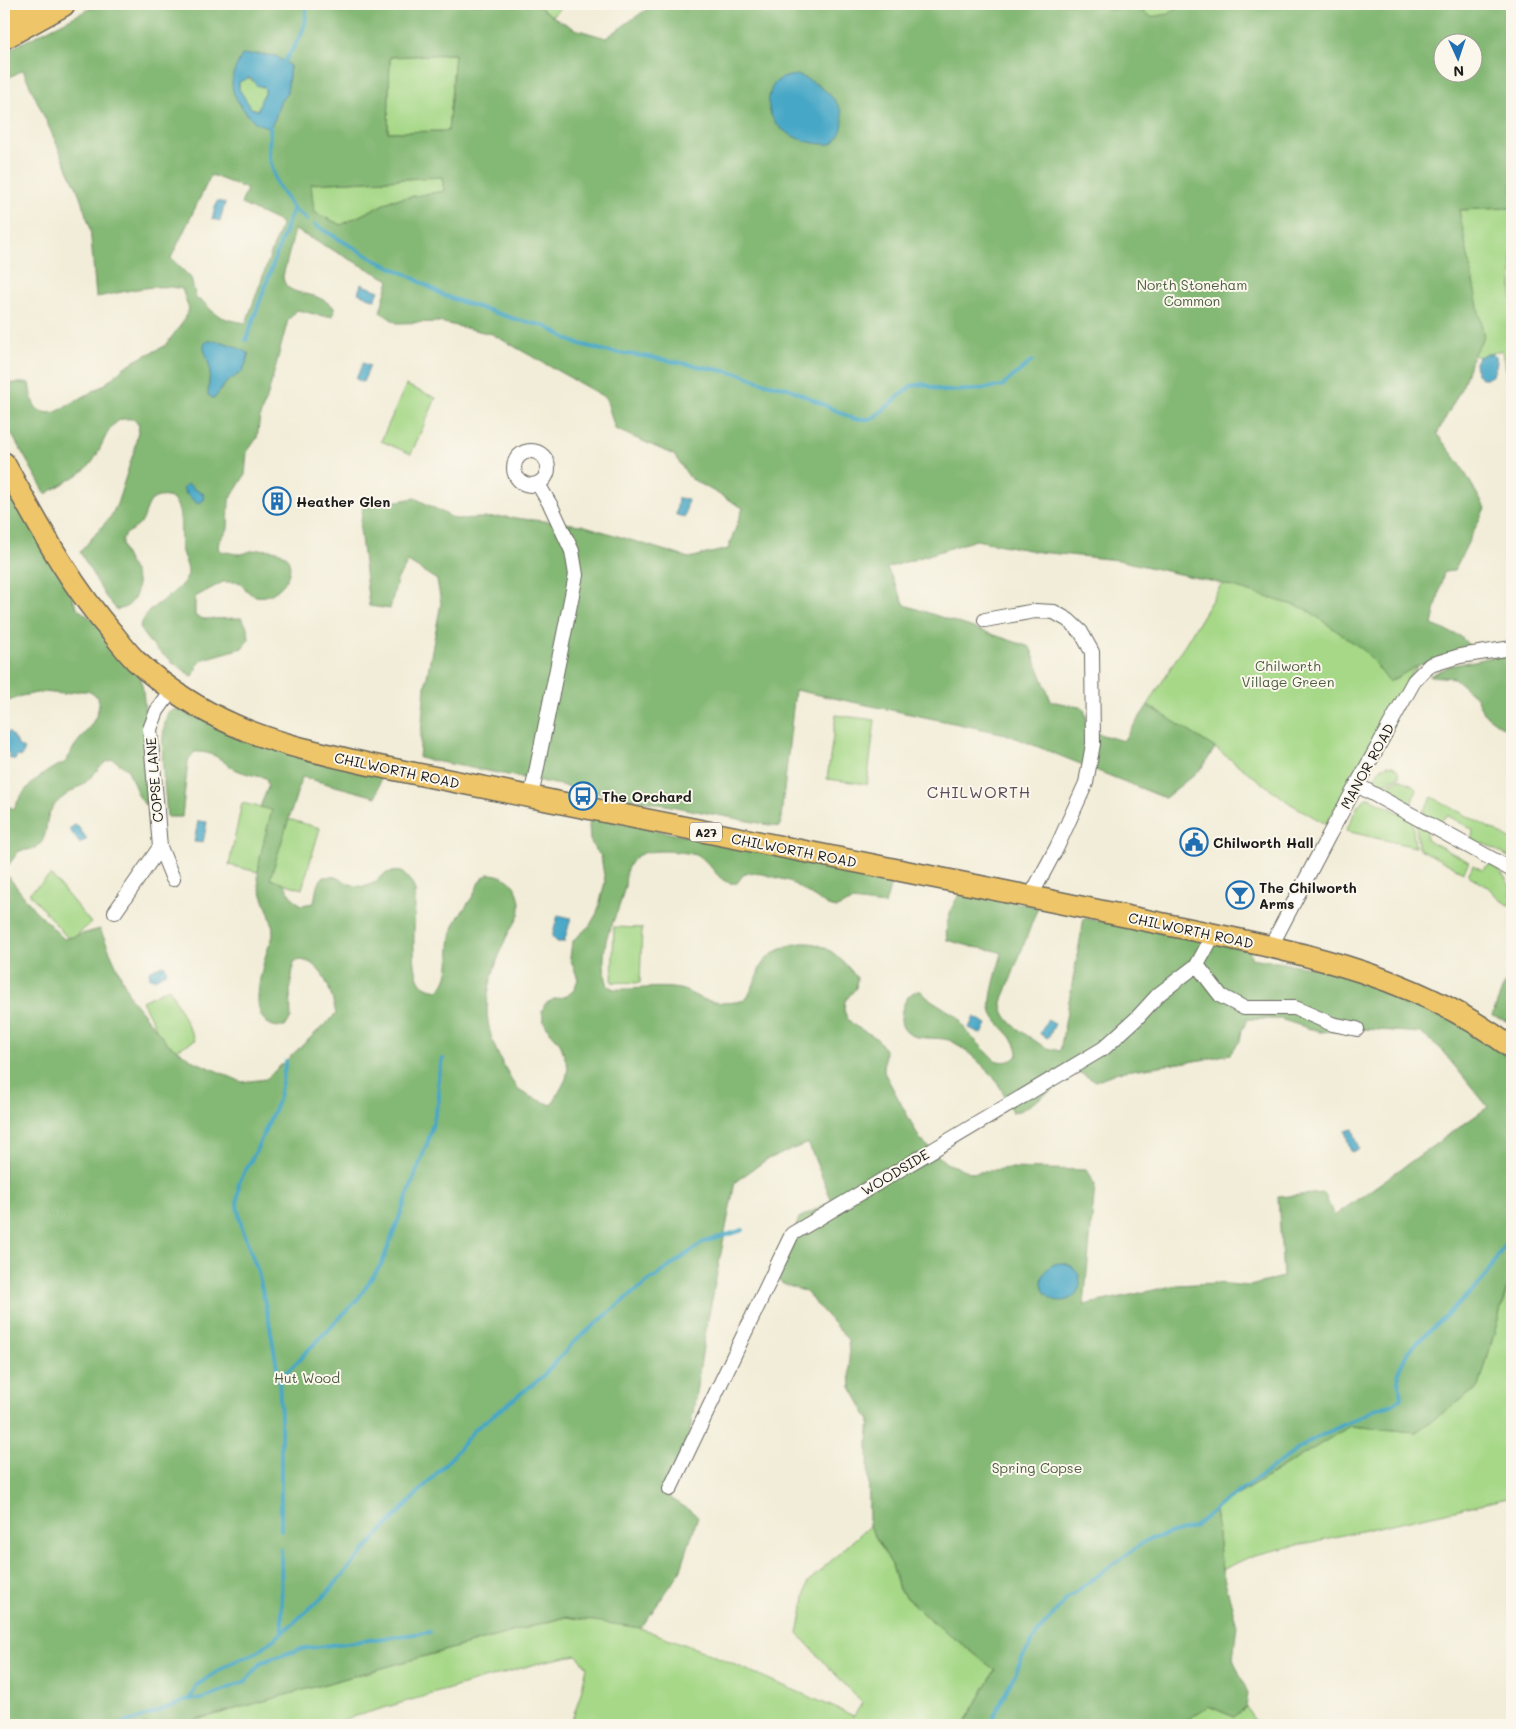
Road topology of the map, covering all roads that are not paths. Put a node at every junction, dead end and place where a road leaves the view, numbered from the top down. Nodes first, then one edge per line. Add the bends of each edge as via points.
1 (20, 4) edge
2 (62, 4) edge
3 (4, 12) edge
4 (4, 36) edge
5 (4, 463) edge
6 (538, 484) dead end
7 (985, 620) dead end
8 (1512, 648) edge
9 (172, 690) junction
10 (1356, 784) junction
11 (531, 797) junction
12 (160, 847) junction
13 (1512, 870) edge
14 (173, 879) dead end
15 (1029, 896) junction
16 (115, 912) dead end
17 (1214, 934) junction
18 (1271, 946) junction
19 (1197, 965) junction
20 (1357, 1029) dead end
21 (1512, 1048) edge
22 (670, 1489) dead end

1 - 3 highway
2 - 4 highway
5 - 9 main road, CHILWORTH ROAD / A27 via 65,569 101,620 135,660
6 - 11 street via 572,551 576,575
7 - 15 street via 1035,611 1054,612 1080,632 1092,652 1093,744 1086,783
8 - 10 street, MANOR ROAD via 1460,656 1430,665 1414,681
9 - 11 main road, CHILWORTH ROAD / A27 via 235,726 289,745
9 - 12 street, COPSE LANE via 156,712 150,729
10 - 13 street
10 - 18 street, MANOR ROAD
11 - 15 main road, CHILWORTH ROAD / A27
12 - 14 street, COPSE LANE
12 - 16 street
15 - 17 main road, CHILWORTH ROAD / A27
17 - 18 main road, CHILWORTH ROAD / A27
17 - 19 street, WOODSIDE
18 - 21 main road, CHILWORTH ROAD / A27 via 1354,968 1408,988 1476,1022
19 - 20 street via 1221,996 1244,1008 1295,1008 1332,1024
19 - 22 street, WOODSIDE via 1159,994 1104,1048 792,1234

